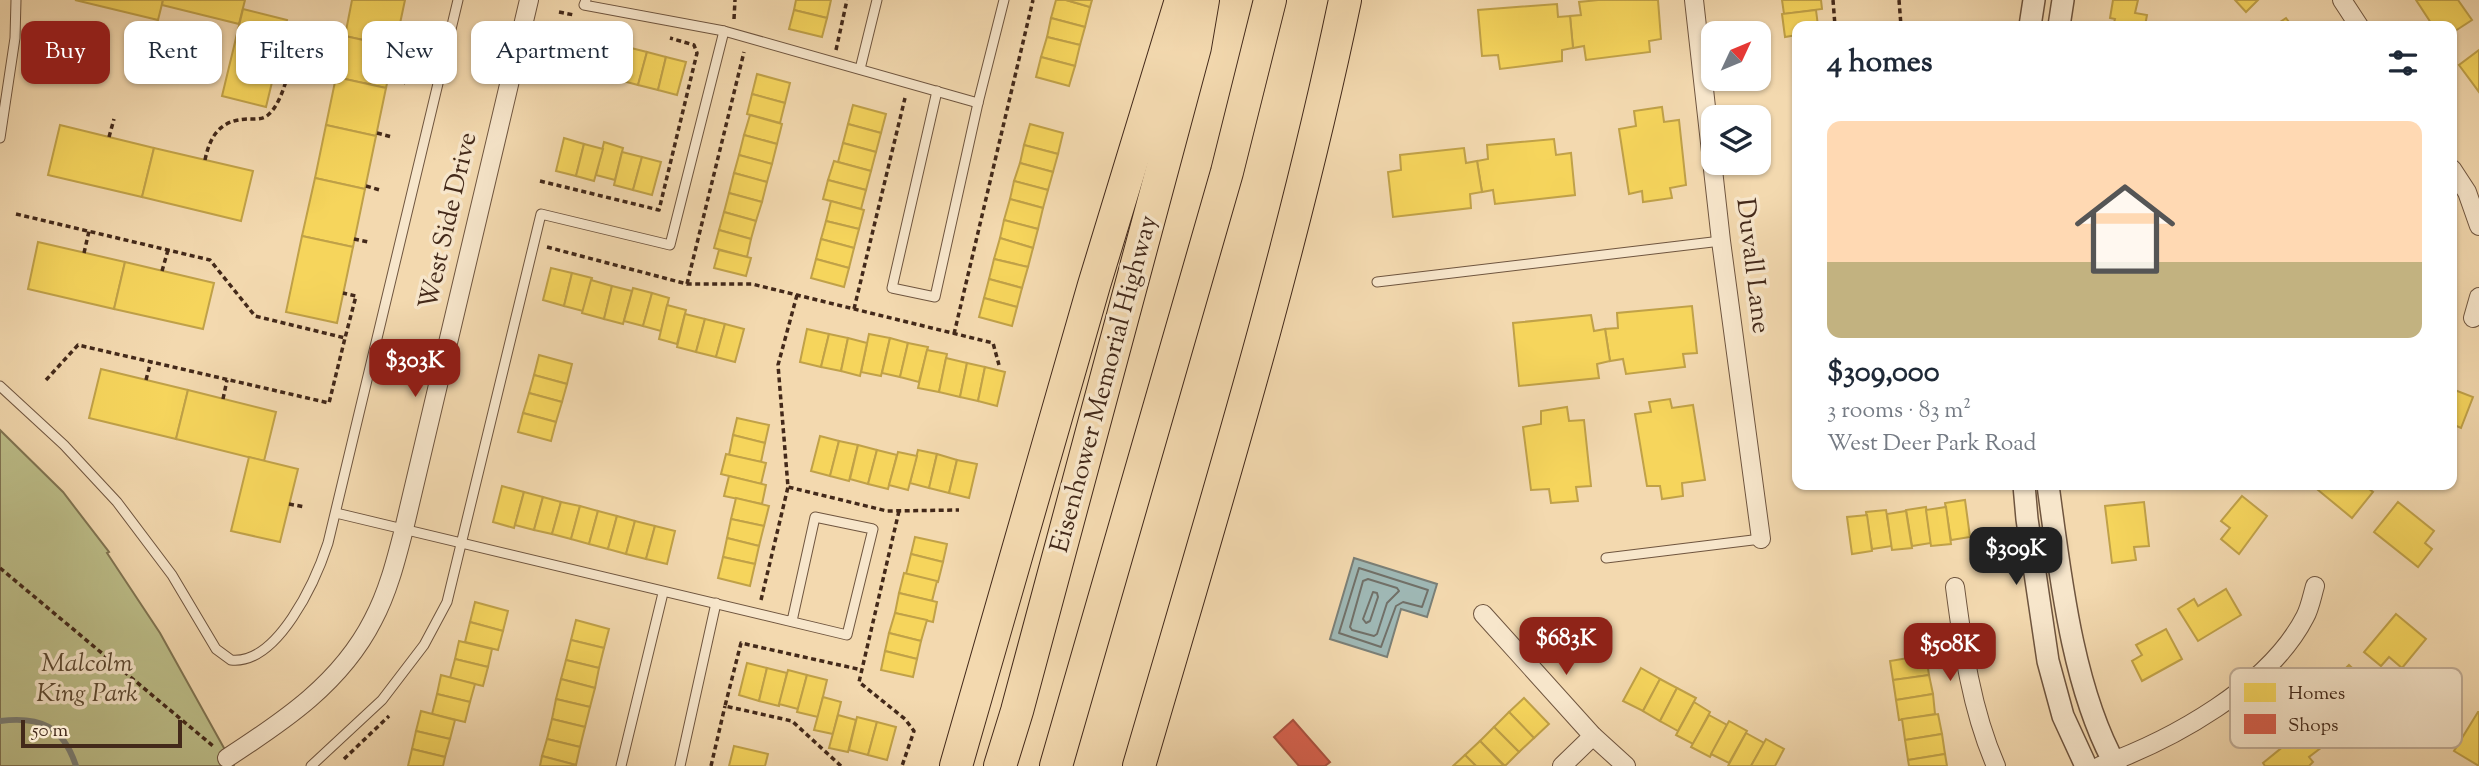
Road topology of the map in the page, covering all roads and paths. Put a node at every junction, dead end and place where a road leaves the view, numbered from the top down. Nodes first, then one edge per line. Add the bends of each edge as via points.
1 (16, 0) edge
2 (458, 0) edge
3 (529, 0) edge
4 (586, 0) edge
5 (877, 0) edge
6 (1004, 0) edge
7 (1034, 0) edge
8 (1181, 0) edge
9 (1203, 0) edge
10 (1270, 0) edge
11 (1345, 0) edge
12 (1694, 0) edge
13 (1833, 0) edge
14 (1899, 0) edge
15 (2034, 0) edge
16 (2063, 0) edge
17 (2342, 0) edge
18 (559, 12) dead end
19 (583, 17) dead end
20 (1835, 21) edge
21 (1901, 21) edge
22 (2031, 21) edge
23 (2060, 21) edge
24 (2356, 21) edge
25 (724, 31) junction
26 (658, 35) dead end
27 (744, 52) dead end
28 (860, 69) junction
29 (283, 84) edge
30 (937, 91) junction
31 (905, 97) dead end
32 (978, 103) junction
33 (114, 118) dead end
34 (377, 133) dead end
35 (392, 136) dead end
36 (109, 137) dead end
37 (0, 138) edge
38 (205, 160) dead end
39 (2457, 177) edge
40 (540, 181) dead end
41 (366, 186) dead end
42 (380, 190) dead end
43 (16, 214) dead end
44 (2479, 226) edge
45 (89, 231) junction
46 (354, 239) dead end
47 (1721, 241) junction
48 (368, 242) dead end
49 (544, 246) dead end
50 (168, 250) junction
51 (84, 253) dead end
52 (162, 271) dead end
53 (1377, 282) dead end
54 (687, 284) junction
55 (343, 293) dead end
56 (797, 295) junction
57 (2479, 297) edge
58 (854, 309) junction
59 (2473, 318) dead end
60 (954, 334) junction
61 (345, 338) junction
62 (151, 361) junction
63 (999, 365) dead end
64 (46, 380) dead end
65 (146, 380) dead end
66 (228, 380) junction
67 (0, 386) edge
68 (223, 398) dead end
69 (788, 487) junction
70 (2024, 490) edge
71 (2049, 490) edge
72 (289, 504) dead end
73 (305, 507) dead end
74 (958, 510) dead end
75 (900, 511) junction
76 (336, 513) junction
77 (404, 529) junction
78 (1761, 539) joint
79 (460, 543) junction
80 (1606, 558) dead end
81 (0, 568) edge
82 (2315, 586) dead end
83 (1955, 587) dead end
84 (663, 593) junction
85 (761, 601) dead end
86 (716, 603) junction
87 (1483, 614) dead end
88 (792, 621) junction
89 (2264, 668) edge
90 (862, 670) junction
91 (2230, 699) edge
92 (725, 706) junction
93 (200, 735) dead end
94 (1593, 736) junction
95 (227, 758) dead end
96 (2110, 764) edge
97 (311, 766) edge
98 (621, 766) edge
99 (680, 766) edge
100 (711, 766) edge
101 (841, 766) edge
102 (902, 766) edge
103 (956, 766) edge
104 (1000, 766) edge
105 (1056, 766) edge
106 (1139, 766) edge
107 (1562, 766) edge
108 (1626, 766) edge
109 (1996, 766) edge
110 (2086, 766) edge

1 - 37 lane via 14,48
2 - 76 lane
3 - 77 street, West Side Drive
4 - 25 lane via 584,5
5 - 28 lane
6 - 32 lane
7 - 60 path
8 - 103 highway
9 - 104 highway, Eisenhower Memorial Highway via 1191,61
10 - 105 highway via 1227,172
11 - 106 highway via 1276,293
12 - 47 street, Duvall Lane
13 - 20 path
14 - 21 path
15 - 22 street
16 - 23 street
17 - 24 street
18 - 19 path
25 - 28 lane
25 - 79 lane via 670,245 541,214
26 - 40 path via 690,43 697,53 659,210
27 - 54 path
28 - 30 lane
29 - 38 path via 271,112 260,119 224,124 209,142
30 - 32 lane
30 - 32 lane via 892,288 935,297
31 - 58 path
33 - 36 path
34 - 35 path
39 - 44 street
41 - 42 path
43 - 45 path
45 - 50 path
45 - 51 path
46 - 48 path
47 - 53 lane
47 - 78 street, Duvall Lane
49 - 54 path
50 - 52 path
50 - 61 path via 210,260 255,316
54 - 56 path via 752,284
55 - 61 path via 356,296
56 - 58 path
56 - 69 path via 778,365
57 - 59 street
58 - 60 path
60 - 63 path via 993,343
61 - 66 path via 329,402
62 - 64 path via 78,345
62 - 65 path
62 - 66 path
66 - 68 path
67 - 76 lane via 117,502 172,575 216,649 231,660 259,654 293,616 321,564
69 - 75 path
69 - 85 path
70 - 110 street via 2048,661 2063,716
71 - 96 street via 2076,654
72 - 73 path
74 - 75 path
75 - 90 path
76 - 77 lane
77 - 79 lane
77 - 95 street, West Side Drive via 373,621 336,674 299,710
78 - 80 lane
79 - 84 lane
79 - 97 lane via 447,602 424,645 382,700
81 - 93 path
82 - 89 street via 2305,617
83 - 109 street via 1966,669
84 - 86 lane
84 - 98 lane
86 - 88 lane
86 - 99 lane
87 - 94 street
88 - 88 lane via 847,635 873,529 815,516
90 - 92 path via 741,643
90 - 102 path via 859,682 914,731
91 - 96 street via 2195,723
92 - 100 path
92 - 101 path via 792,721
94 - 107 street
94 - 108 street

